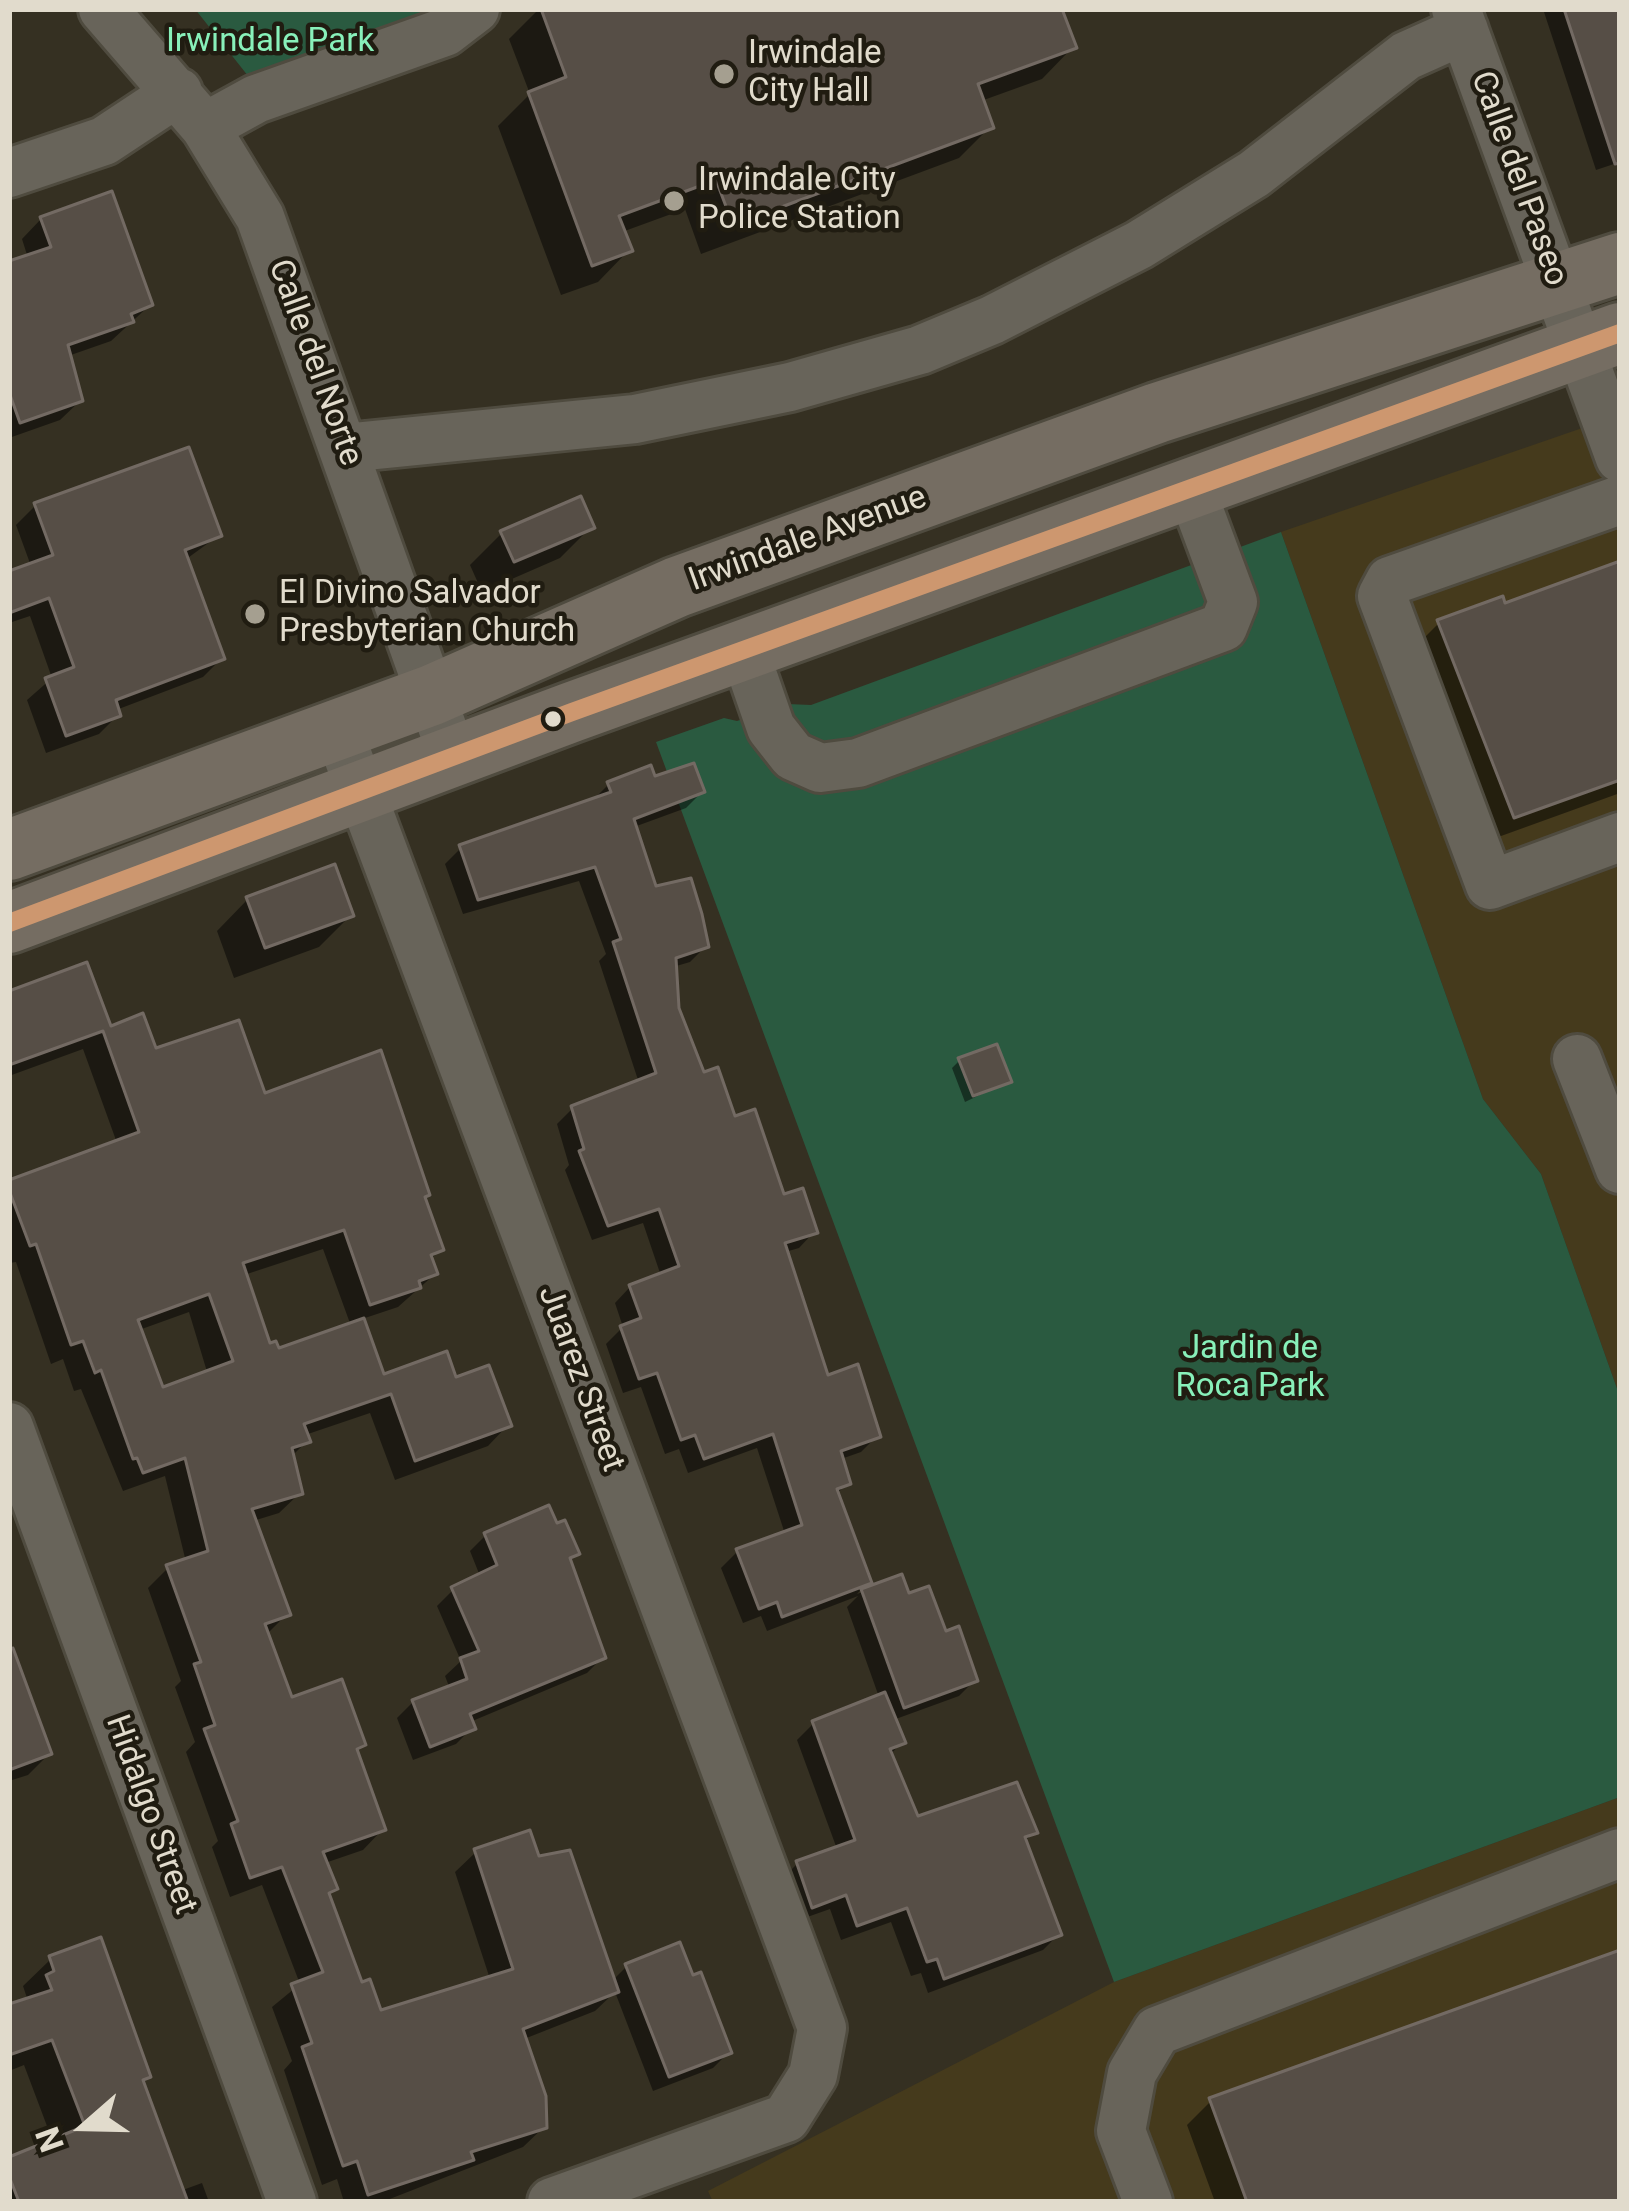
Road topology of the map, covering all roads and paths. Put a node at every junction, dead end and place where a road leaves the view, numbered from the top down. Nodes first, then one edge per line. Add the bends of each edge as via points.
1 (104, 9) edge
2 (476, 9) edge
3 (1460, 20) edge
4 (191, 109) junction
5 (9, 173) edge
6 (1620, 263) edge
7 (1556, 286) junction
8 (1599, 341) edge
9 (345, 448) junction
10 (1620, 458) edge
11 (1191, 489) junction
12 (1620, 500) edge
13 (744, 650) junction
14 (432, 694) junction
15 (338, 730) junction
16 (453, 757) junction
17 (362, 791) junction
18 (1620, 837) edge
19 (9, 850) edge
20 (9, 923) edge
21 (1577, 1059) dead end
22 (1620, 1169) edge
23 (9, 1427) edge
24 (1620, 1852) edge
25 (292, 2202) edge
26 (552, 2202) edge
27 (1148, 2202) edge

1 - 4 street, Calle del Norte
2 - 4 street via 445,32 256,99
3 - 7 street, Calle del Paseo
3 - 9 street via 1254,174 1138,244 920,350 790,388 635,418
4 - 5 street
4 - 9 street, Calle del Norte via 260,217
6 - 7 main road, Irwindale Avenue
7 - 8 street, Calle del Paseo
7 - 14 main road, Irwindale Avenue via 1157,413 699,579
8 - 10 street, Calle del Paseo
8 - 11 main road
9 - 14 street, Calle del Norte
11 - 13 main road
11 - 13 street via 1233,602 1223,627 858,763 820,768 793,756 772,728
12 - 18 street via 1390,581 1382,596 1490,885
13 - 16 main road
14 - 15 main road, Irwindale Avenue
14 - 16 street, Calle del Norte
15 - 17 street, Juarez Street
15 - 19 main road, Irwindale Avenue
16 - 17 main road
17 - 20 main road
17 - 26 street, Juarez Street via 822,2028 813,2075 786,2118
21 - 22 street
23 - 25 street, Hidalgo Street
24 - 27 street via 1157,2031 1132,2073 1121,2131

